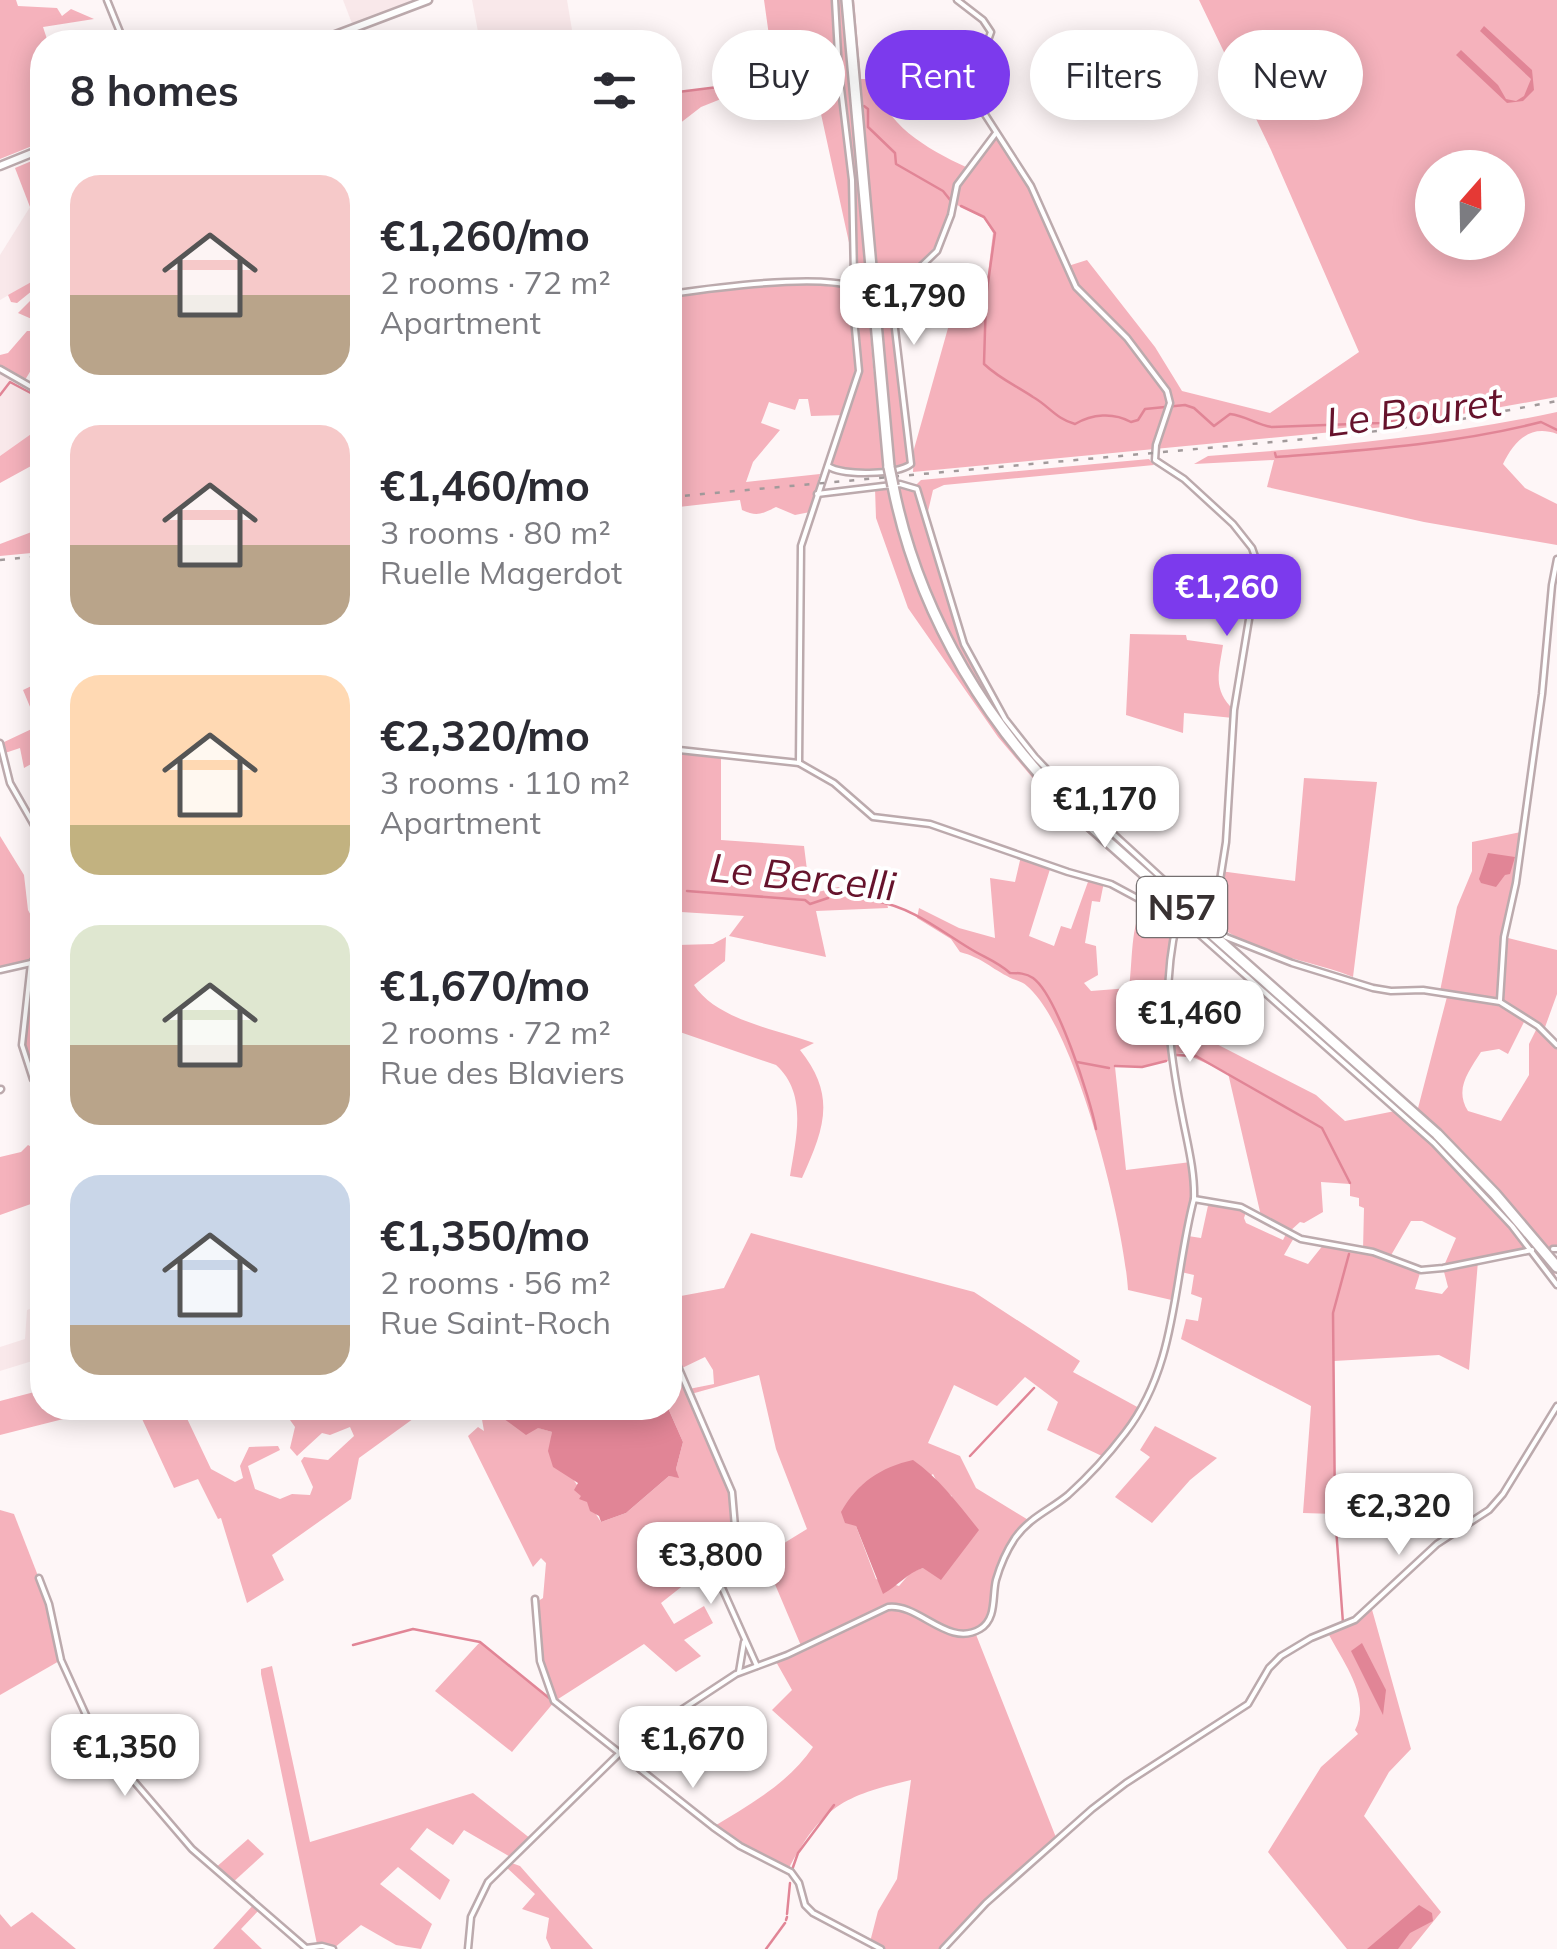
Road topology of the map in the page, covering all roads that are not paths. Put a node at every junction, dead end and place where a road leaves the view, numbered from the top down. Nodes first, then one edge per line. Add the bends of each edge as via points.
1 (107, 0) edge
2 (431, 0) edge
3 (835, 0) edge
4 (846, 0) edge
5 (957, 0) edge
6 (119, 30) edge
7 (350, 30) edge
8 (356, 30) edge
9 (996, 133) junction
10 (30, 155) edge
11 (0, 166) edge
12 (851, 286) junction
13 (682, 293) edge
14 (0, 369) edge
15 (30, 385) edge
16 (828, 466) junction
17 (816, 494) junction
18 (1557, 559) edge
19 (0, 743) edge
20 (682, 750) edge
21 (799, 763) junction
22 (30, 819) edge
23 (1178, 921) junction
24 (1214, 925) junction
25 (30, 963) edge
26 (0, 970) edge
27 (30, 972) edge
28 (1500, 1002) junction
29 (1557, 1045) edge
30 (30, 1071) edge
31 (1194, 1199) junction
32 (1532, 1250) junction
33 (1557, 1267) edge
34 (1557, 1285) edge
35 (682, 1376) edge
36 (1557, 1406) edge
37 (38, 1578) dead end
38 (535, 1598) dead end
39 (743, 1637) junction
40 (754, 1659) junction
41 (741, 1664) junction
42 (757, 1666) junction
43 (739, 1672) junction
44 (622, 1752) junction
45 (318, 1948) edge
46 (305, 1949) edge
47 (333, 1949) edge
48 (468, 1949) edge
49 (880, 1949) edge
50 (943, 1949) edge

1 - 6 street
2 - 7 street
2 - 8 street
3 - 12 street via 852,180
4 - 33 highway, N57, bridge via 889,467 915,564 946,636 988,708 1086,824 1437,1134
5 - 9 street via 991,32 972,91
9 - 16 street via 957,185 937,251 891,295 911,464 873,472
9 - 24 street via 1036,197 1076,288 1165,386 1169,405 1155,460 1195,488 1255,554
10 - 11 street
12 - 13 street
12 - 16 street via 859,371
14 - 15 street
16 - 17 street
17 - 21 street via 800,555
17 - 24 street via 900,484 917,490 964,644 1005,719 1064,788
18 - 28 street
19 - 22 street via 10,783
20 - 21 street
21 - 23 street via 873,817 930,824 1111,884
23 - 31 street via 1166,1012
23 - 32 street via 1409,1119
24 - 28 street via 1251,949 1373,988
25 - 26 street
27 - 30 street via 22,1045
28 - 29 street
31 - 32 street via 1241,1207 1301,1239 1373,1252 1422,1270
31 - 42 street via 1174,1312 1148,1397 1118,1442 1011,1544 996,1579 992,1614 980,1629 954,1632 900,1606
32 - 34 street
35 - 39 street via 732,1492 735,1527 718,1576
36 - 50 street via 1493,1507 1437,1544 1355,1620 1281,1656 1244,1707 1092,1808
37 - 46 street via 61,1660 96,1737 192,1849
38 - 44 street via 540,1661 552,1696
39 - 40 street
39 - 41 street
40 - 41 street
40 - 42 street
41 - 43 street
42 - 43 street
43 - 44 street
44 - 48 street via 488,1882 474,1909
44 - 49 street via 730,1840 791,1872 812,1912
45 - 46 street
45 - 47 street

